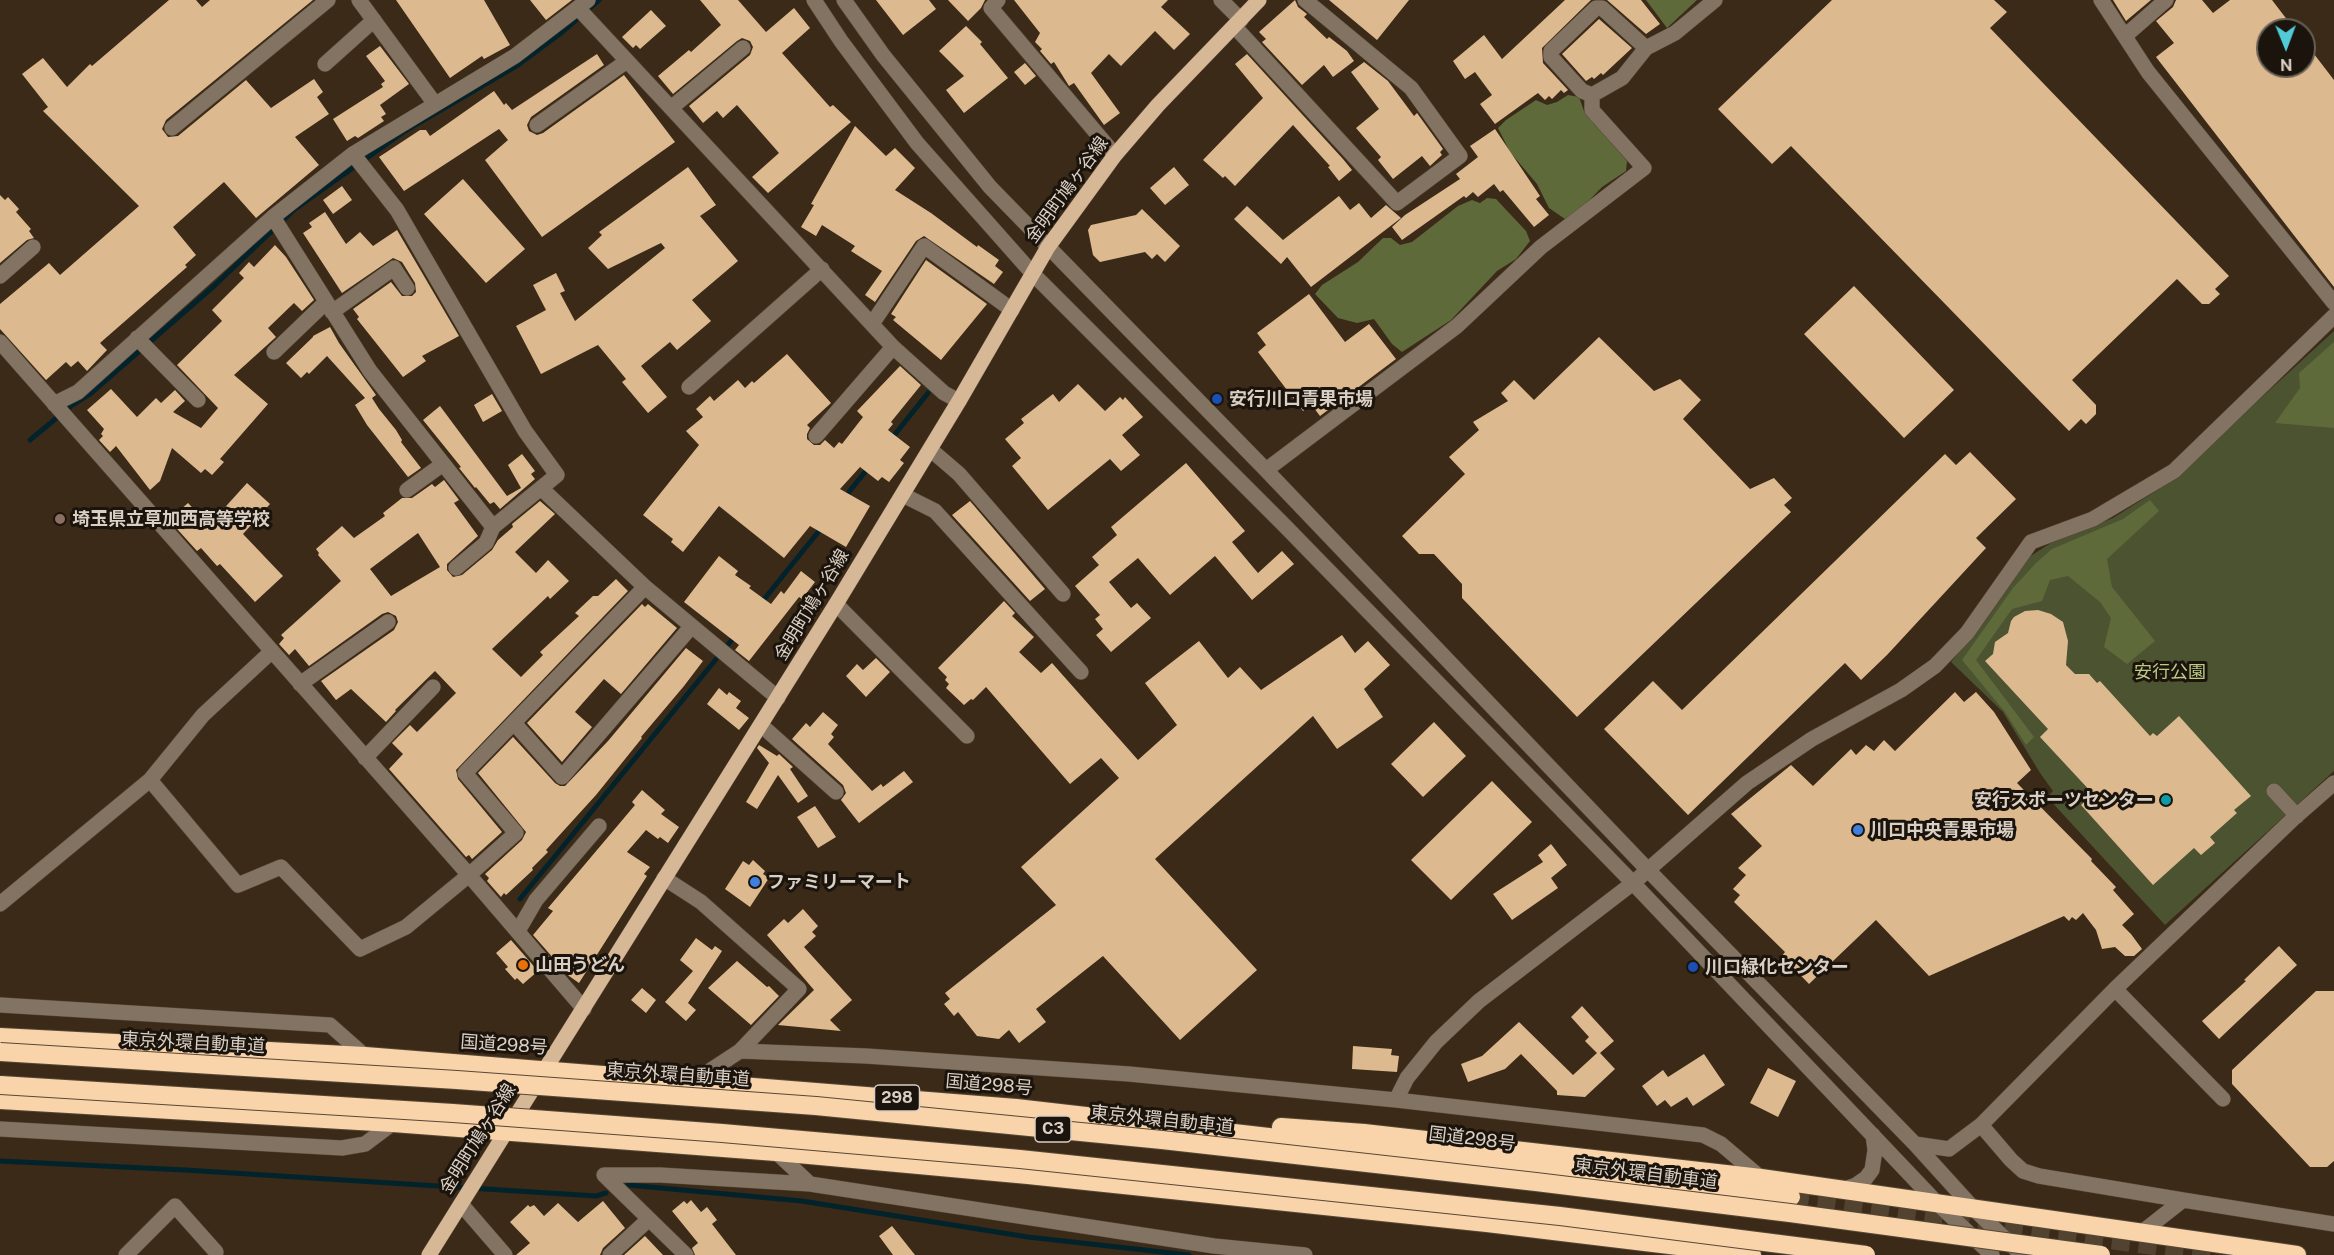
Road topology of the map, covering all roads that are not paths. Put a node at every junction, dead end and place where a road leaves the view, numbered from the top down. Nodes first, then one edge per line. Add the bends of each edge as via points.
1 (328, 0) edge
2 (359, 0) edge
3 (814, 0) edge
4 (844, 0) edge
5 (998, 0) edge
6 (1221, 0) edge
7 (1259, 0) edge
8 (1305, 0) edge
9 (1715, 0) edge
10 (2101, 0) edge
11 (2166, 0) edge
12 (583, 4) edge
13 (374, 20) junction
14 (1238, 23) junction
15 (2125, 36) junction
16 (743, 48) dead end
17 (1646, 48) junction
18 (627, 61) junction
19 (325, 64) dead end
20 (1592, 95) junction
21 (435, 104) junction
22 (671, 108) junction
23 (537, 125) dead end
24 (172, 129) dead end
25 (353, 154) junction
26 (1115, 155) junction
27 (273, 218) junction
28 (33, 247) dead end
29 (1047, 247) junction
30 (822, 269) junction
31 (1033, 274) junction
32 (0, 276) edge
33 (407, 288) dead end
34 (2334, 303) edge
35 (329, 307) junction
36 (1012, 310) junction
37 (2334, 316) edge
38 (873, 324) junction
39 (137, 338) junction
40 (0, 342) edge
41 (893, 347) junction
42 (274, 352) dead end
43 (689, 387) dead end
44 (198, 400) dead end
45 (959, 401) junction
46 (54, 404) junction
47 (816, 436) dead end
48 (930, 450) junction
49 (443, 464) junction
50 (1266, 470) junction
51 (541, 488) junction
52 (407, 490) dead end
53 (903, 495) junction
54 (493, 527) junction
55 (456, 568) dead end
56 (645, 587) junction
57 (1064, 594) dead end
58 (836, 604) junction
59 (388, 622) dead end
60 (691, 627) junction
61 (271, 652) junction
62 (1081, 672) dead end
63 (300, 684) junction
64 (433, 687) dead end
65 (778, 698) junction
66 (514, 723) junction
67 (761, 725) junction
68 (967, 736) dead end
69 (365, 758) junction
70 (150, 780) junction
71 (2334, 783) edge
72 (2274, 790) dead end
73 (836, 792) dead end
74 (2297, 816) junction
75 (599, 826) dead end
76 (1648, 870) junction
77 (469, 875) junction
78 (664, 878) junction
79 (1633, 883) junction
80 (0, 904) edge
81 (518, 931) junction
82 (2115, 989) junction
83 (0, 1005) edge
84 (584, 1009) junction
85 (0, 1037) edge
86 (740, 1051) junction
87 (0, 1052) edge
88 (365, 1056) junction
89 (545, 1069) junction
90 (693, 1081) junction
91 (0, 1085) edge
92 (2223, 1099) dead end
93 (0, 1100) edge
94 (1396, 1100) junction
95 (1016, 1108) junction
96 (393, 1123) junction
97 (1981, 1125) junction
98 (0, 1129) edge
99 (505, 1131) junction
100 (1873, 1135) junction
101 (1915, 1144) junction
102 (776, 1152) junction
103 (1028, 1175) junction
104 (1761, 1178) junction
105 (810, 1184) junction
106 (1841, 1190) junction
107 (1791, 1197) tunnel mouth
108 (2183, 1200) junction
109 (461, 1204) junction
110 (1938, 1204) junction
111 (1974, 1209) junction
112 (650, 1219) junction
113 (2334, 1224) edge
114 (2142, 1233) junction
115 (1210, 1251) edge
116 (219, 1254) edge
117 (126, 1255) edge
118 (429, 1255) edge
119 (505, 1255) edge
120 (610, 1255) edge
121 (686, 1255) edge
122 (1305, 1255) edge
123 (1659, 1255) edge
124 (1752, 1255) edge
125 (1866, 1255) edge
126 (1992, 1255) edge
127 (2022, 1255) edge
128 (2101, 1255) edge
129 (2296, 1255) edge

1 - 24 street
2 - 13 street
3 - 31 street via 916,143
4 - 29 street via 936,122
5 - 26 street via 991,8
6 - 14 street
7 - 14 main road, 金明町鳩ヶ谷線
8 - 14 street via 1411,88 1460,156 1397,203
9 - 17 street via 1675,33
10 - 15 street
11 - 15 street
12 - 18 street
12 - 21 street via 515,56
13 - 19 street
13 - 21 street
14 - 26 main road, 金明町鳩ヶ谷線
15 - 34 street via 2148,72
16 - 22 street
17 - 20 street via 1622,78
17 - 20 street via 1602,8 1596,8 1551,51 1551,57 1582,92
18 - 22 street
18 - 23 street
20 - 50 street via 1592,110 1644,168 1541,247 1457,326
21 - 25 street
22 - 30 street
25 - 27 street
25 - 51 street via 398,210 525,431 557,475
26 - 29 main road, 金明町鳩ヶ谷線
27 - 35 street
27 - 39 street
28 - 32 street
29 - 31 main road, 金明町鳩ヶ谷線
29 - 50 street
30 - 38 street
30 - 43 street
31 - 36 main road, 金明町鳩ヶ谷線
31 - 79 street
33 - 35 street via 394,268
35 - 42 street
35 - 49 street via 370,371
36 - 38 street via 924,246
36 - 45 main road, 金明町鳩ヶ谷線
37 - 76 street via 2174,471 2093,519 2031,542 1967,633 1935,666 1901,690 1812,739 1747,783
38 - 41 street
39 - 44 street
39 - 46 street via 78,392
40 - 46 street
41 - 45 street via 944,393
41 - 47 street
45 - 48 main road, 金明町鳩ヶ谷線
46 - 61 street
48 - 53 main road, 金明町鳩ヶ谷線
48 - 57 street via 959,474
49 - 52 street
49 - 54 street
50 - 76 street
51 - 54 street
51 - 56 street
53 - 58 main road, 金明町鳩ヶ谷線
53 - 62 street via 935,511
54 - 55 street via 486,543
56 - 60 street
56 - 66 street
58 - 65 main road, 金明町鳩ヶ谷線
58 - 68 street
59 - 63 street
60 - 65 street
60 - 66 street via 562,777
61 - 63 street
61 - 70 street via 203,715
63 - 69 street
64 - 69 street
65 - 67 main road, 金明町鳩ヶ谷線
66 - 77 street via 465,773 516,833
67 - 73 street
67 - 78 main road, 金明町鳩ヶ谷線
69 - 77 street
70 - 77 street via 238,885 281,867 360,949 406,927
70 - 80 street
71 - 74 street
72 - 74 street
74 - 82 street
75 - 81 street via 536,900
76 - 79 street
76 - 101 street
77 - 81 street
78 - 84 main road, 金明町鳩ヶ谷線
78 - 86 street via 701,902 799,989
79 - 94 street via 1479,1001 1436,1042 1407,1078
79 - 100 street
81 - 84 street
82 - 92 street
82 - 97 street
83 - 88 street via 330,1025
84 - 89 main road, 金明町鳩ヶ谷線
85 - 88 highway, 国道298号 / 298
86 - 90 street
86 - 94 street via 1129,1074
87 - 128 highway, 東京外環自動車道 / C3, bridge via 816,1106 1536,1182
88 - 89 highway, 国道298号 / 298
89 - 90 highway, 国道298号 / 298
89 - 99 main road, 金明町鳩ヶ谷線
90 - 95 highway, 国道298号 / 298
91 - 125 highway, C3, bridge via 465,1114 1020,1159 1560,1216
93 - 96 highway
94 - 104 street via 1703,1134
95 - 104 highway via 1364,1132
95 - 107 highway, 国道298号 / 298
96 - 98 street via 365,1144 342,1148
96 - 99 highway
97 - 101 street via 1949,1149
97 - 108 street via 2011,1160 2039,1176
99 - 102 highway
99 - 109 main road, 金明町鳩ヶ谷線
100 - 106 street via 1872,1170 1856,1185
100 - 110 street
101 - 111 street
102 - 103 highway
102 - 105 street
103 - 123 highway via 1378,1223
103 - 124 highway
104 - 106 highway
105 - 112 street via 660,1174 604,1175
105 - 115 street
106 - 110 highway
108 - 113 street
108 - 114 street
109 - 118 main road, 金明町鳩ヶ谷線
109 - 119 street
110 - 111 highway
110 - 126 street
111 - 114 highway
111 - 127 street
112 - 120 street
112 - 121 street
114 - 129 highway
115 - 122 street
116 - 117 street via 175,1206

